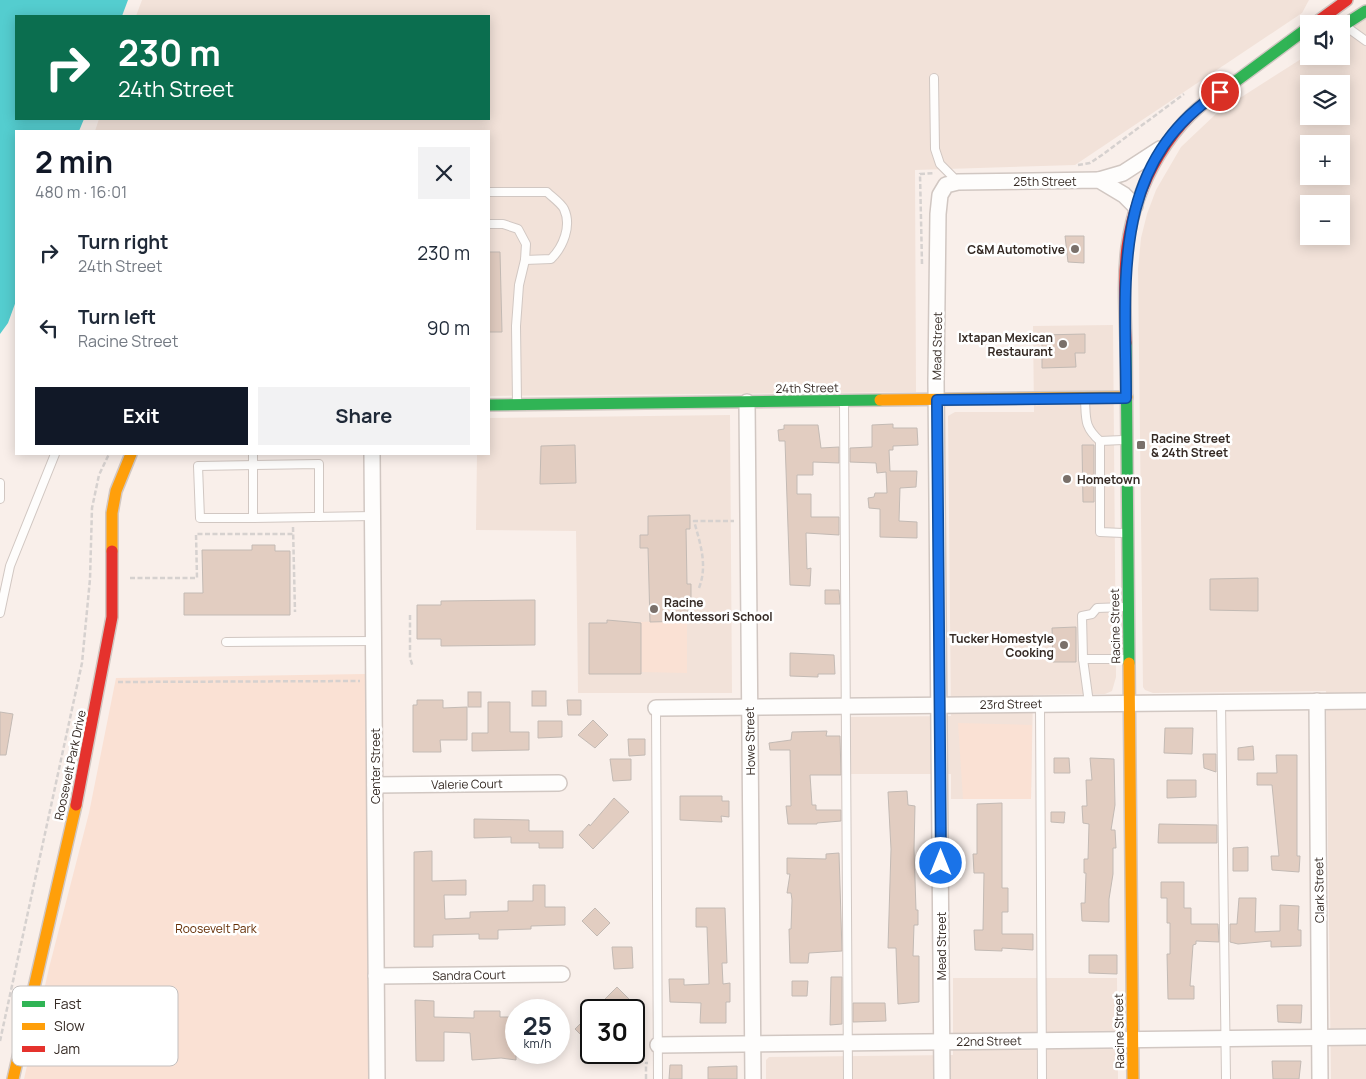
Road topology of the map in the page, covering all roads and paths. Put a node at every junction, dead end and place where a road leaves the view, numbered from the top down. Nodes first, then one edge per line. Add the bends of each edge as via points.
1 (1347, 0) edge
2 (1366, 11) edge
3 (1326, 15) edge
4 (1350, 21) edge
5 (1350, 31) edge
6 (1300, 33) edge
7 (1366, 41) edge
8 (1292, 54) dead end
9 (934, 78) dead end
10 (1242, 78) junction
11 (1186, 92) dead end
12 (1164, 147) junction
13 (1068, 165) dead end
14 (1099, 180) junction
15 (952, 184) junction
16 (490, 192) edge
17 (1135, 206) junction
18 (490, 224) edge
19 (525, 260) junction
20 (1085, 398) junction
21 (1126, 398) junction
22 (937, 400) junction
23 (844, 401) junction
24 (747, 402) junction
25 (517, 404) junction
26 (490, 405) edge
27 (1127, 440) junction
28 (1100, 441) junction
29 (54, 455) edge
30 (108, 455) edge
31 (131, 455) edge
32 (253, 455) edge
33 (372, 455) edge
34 (253, 464) junction
35 (0, 483) edge
36 (0, 499) edge
37 (373, 516) junction
38 (292, 517) junction
39 (319, 517) junction
40 (253, 518) junction
41 (748, 521) junction
42 (1128, 533) junction
43 (293, 534) junction
44 (113, 578) junction
45 (699, 588) dead end
46 (1128, 607) junction
47 (295, 612) dead end
48 (0, 613) edge
49 (410, 616) dead end
50 (375, 641) junction
51 (226, 642) dead end
52 (1083, 659) junction
53 (1129, 659) junction
54 (413, 667) dead end
55 (362, 681) dead end
56 (114, 682) dead end
57 (1317, 701) junction
58 (1366, 701) edge
59 (1221, 702) junction
60 (1089, 703) junction
61 (1129, 703) junction
62 (1040, 704) junction
63 (939, 705) junction
64 (845, 706) junction
65 (750, 707) junction
66 (656, 708) joint
67 (559, 783) dead end
68 (375, 785) junction
69 (562, 974) dead end
70 (376, 976) junction
71 (34, 986) edge
72 (1320, 1038) junction
73 (1366, 1038) edge
74 (1225, 1039) junction
75 (1132, 1040) junction
76 (0, 1041) edge
77 (1042, 1041) junction
78 (942, 1042) junction
79 (847, 1043) junction
80 (753, 1044) junction
81 (658, 1045) junction
82 (15, 1066) edge
83 (12, 1079) edge
84 (378, 1079) edge
85 (658, 1079) edge
86 (753, 1079) edge
87 (848, 1079) edge
88 (942, 1079) edge
89 (1042, 1079) edge
90 (1133, 1079) edge
91 (1226, 1079) edge
92 (1320, 1079) edge

1 - 3 street
2 - 4 street
5 - 7 lane
6 - 10 street
8 - 10 street
9 - 15 lane via 935,149
10 - 12 street, Racine Street via 1209,99 1182,123
11 - 13 path via 1090,163
12 - 14 street, 25th Street via 1123,173
12 - 17 street, Racine Street
14 - 15 street, 25th Street
14 - 17 street
15 - 22 street, Mead Street via 940,195 938,214
16 - 19 lane via 547,192 564,208 568,223 561,248 552,260
17 - 21 street, Racine Street via 1126,258
18 - 19 lane via 518,229 526,244
19 - 25 lane via 519,285 517,318
20 - 21 street, 24th Street
20 - 22 street, 24th Street
20 - 28 lane via 1086,424
21 - 27 street, Racine Street
22 - 23 street, 24th Street
22 - 63 street, Mead Street
23 - 24 street, 24th Street
23 - 64 lane
24 - 25 street, 24th Street
24 - 41 street, Howe Street
25 - 26 street, 24th Street
27 - 28 lane
27 - 42 street, Racine Street
28 - 42 lane via 1100,532
29 - 48 lane via 10,566
30 - 76 path via 99,474 92,508 90,579 82,663
31 - 44 street, Roosevelt Park Drive via 116,491 112,513
32 - 34 lane
33 - 37 street, Center Street
34 - 39 lane via 319,464
34 - 40 lane
34 - 40 lane via 198,466 200,518
35 - 36 lane
37 - 39 lane
37 - 50 street, Center Street
38 - 39 lane
38 - 40 lane
38 - 43 path
41 - 45 path via 694,521 702,549 704,575
41 - 65 street, Howe Street
42 - 46 street, Racine Street
43 - 44 path via 196,534 197,578
43 - 47 path
44 - 71 street, Roosevelt Park Drive via 112,618 97,703
46 - 52 lane via 1097,608 1092,614 1082,616
46 - 53 street, Racine Street
49 - 54 path
50 - 51 lane
50 - 68 street, Center Street
52 - 53 lane
52 - 60 lane
53 - 61 street, Racine Street
55 - 56 path
57 - 58 street, 23rd Street
57 - 59 street, 23rd Street
57 - 72 street, Clark Street
59 - 61 street, 23rd Street
59 - 74 lane
60 - 61 street, 23rd Street
60 - 62 street, 23rd Street
61 - 75 street, Racine Street
62 - 63 street, 23rd Street
62 - 77 lane
63 - 64 street, 23rd Street
63 - 78 street, Mead Street
64 - 65 street, 23rd Street
64 - 79 lane
65 - 66 street, 23rd Street
65 - 80 street, Howe Street
66 - 81 lane
67 - 68 street, Valerie Court
68 - 70 street, Center Street
69 - 70 street, Sandra Court
70 - 84 street, Center Street
72 - 73 street, 22nd Street
72 - 74 street, 22nd Street
72 - 92 street, Clark Street
74 - 75 street, 22nd Street
74 - 91 lane
75 - 77 street, 22nd Street
75 - 90 street, Racine Street
77 - 78 street, 22nd Street
77 - 89 lane
78 - 79 street, 22nd Street
78 - 88 street, Mead Street
79 - 80 street, 22nd Street
79 - 87 lane
80 - 81 street, 22nd Street
80 - 86 street, Howe Street
81 - 85 lane
82 - 83 street, Roosevelt Park Drive

